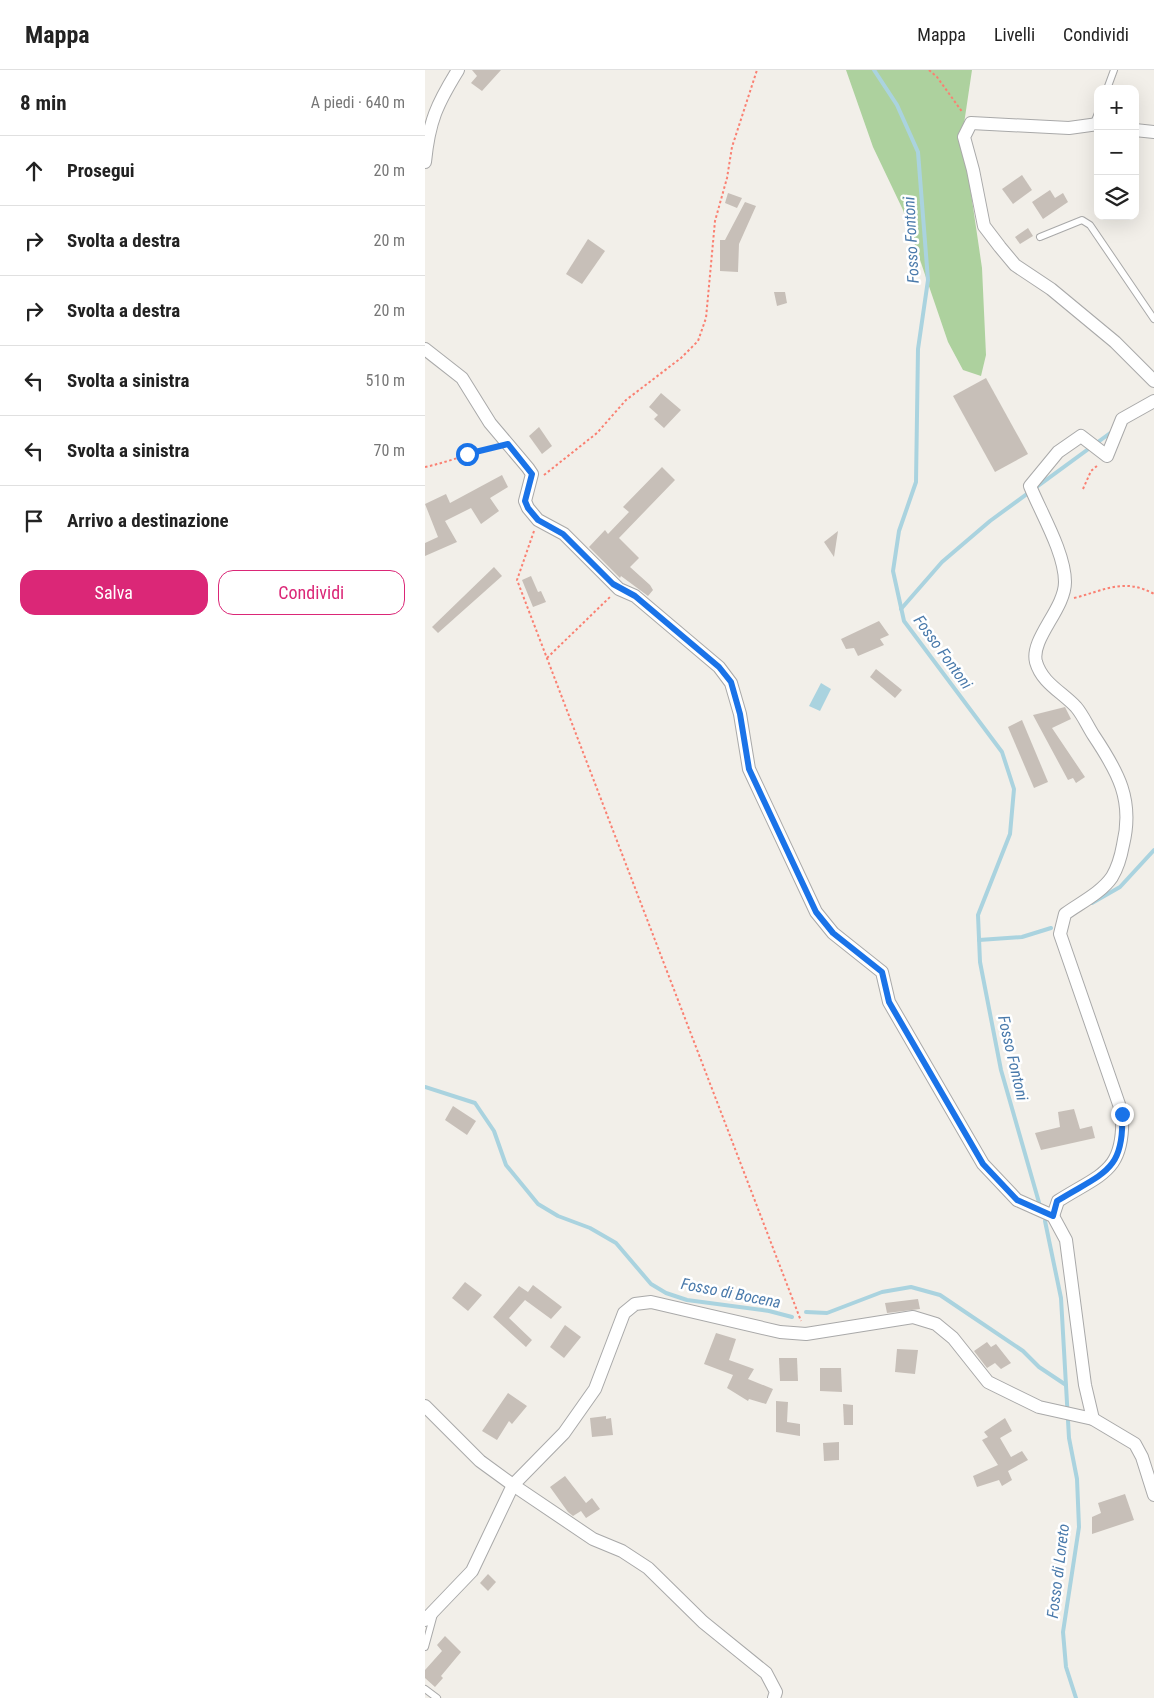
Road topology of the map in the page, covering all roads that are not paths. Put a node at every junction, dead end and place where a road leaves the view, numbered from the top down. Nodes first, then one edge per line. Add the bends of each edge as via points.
1 (458, 70) edge
2 (1114, 70) edge
3 (1108, 85) edge
4 (1094, 121) edge
5 (1139, 130) edge
6 (1154, 132) edge
7 (425, 162) edge
8 (1040, 237) dead end
9 (1154, 319) edge
10 (425, 348) edge
11 (1154, 381) edge
12 (1154, 401) edge
13 (1053, 1216) junction
14 (425, 1406) edge
15 (1093, 1420) junction
16 (513, 1486) junction
17 (1154, 1495) edge
18 (436, 1609) junction
19 (425, 1620) edge
20 (425, 1647) edge
21 (425, 1689) edge
22 (437, 1698) edge
23 (774, 1698) edge

1 - 7 street via 439,100 426,142
2 - 3 lane
4 - 11 street via 1069,128 971,123 964,137 984,226 1015,265 1051,289 1115,342
5 - 6 street
8 - 9 lane via 1083,220 1090,225
10 - 13 street via 462,378 490,423 532,474 525,501 538,520 563,534 619,589 643,603 719,667 731,682 749,769 816,912 833,933 882,972 889,1002 983,1164 1017,1200
12 - 13 street via 1122,419 1107,456 1081,436 1058,452 1029,486 1060,558 1065,582 1061,600 1035,652 1036,662 1043,678 1076,708 1114,766 1127,800 1127,829 1112,877 1065,914 1060,934 1122,1114 1123,1136 1119,1154 1108,1170 1057,1201
13 - 15 street via 1066,1240 1085,1385
14 - 16 street
15 - 16 street via 1039,1407 988,1382 953,1338 936,1324 913,1317 806,1334 780,1332 651,1302 635,1304 624,1313 595,1389 564,1433
15 - 17 street via 1135,1444
16 - 18 street via 472,1571
16 - 23 street via 593,1539 622,1551 648,1568 703,1622 766,1673 776,1692
18 - 19 street
18 - 20 lane
21 - 22 lane

